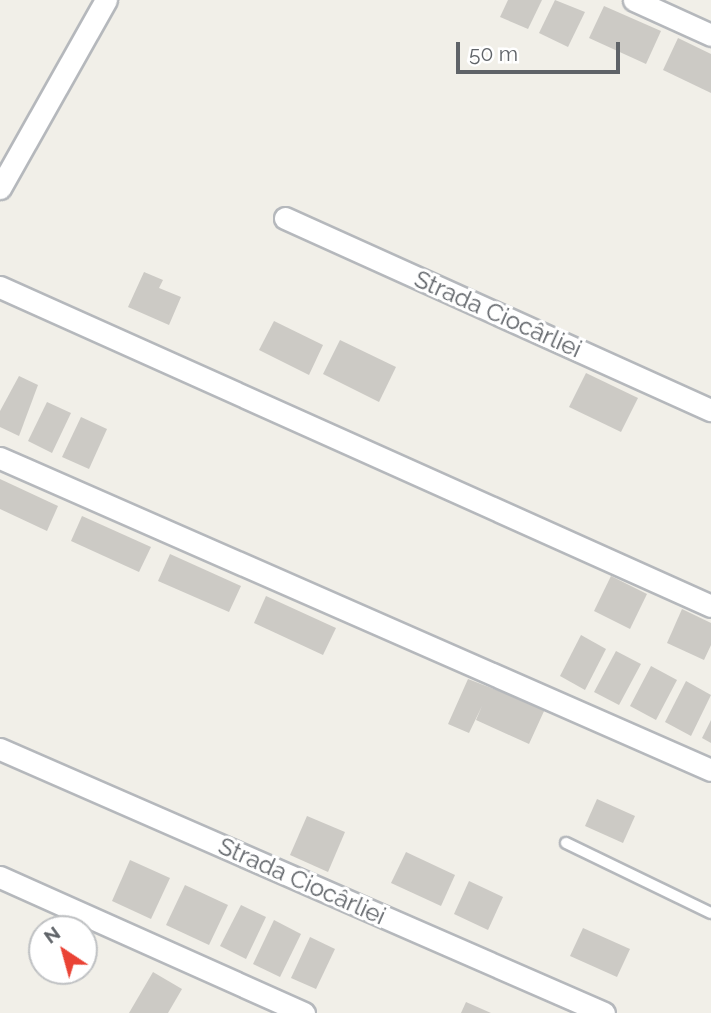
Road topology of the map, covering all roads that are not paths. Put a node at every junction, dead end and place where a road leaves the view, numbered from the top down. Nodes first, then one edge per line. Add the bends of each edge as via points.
1 (106, 0) edge
2 (634, 0) edge
3 (711, 35) edge
4 (0, 188) edge
5 (285, 218) dead end
6 (0, 287) edge
7 (711, 410) edge
8 (0, 458) edge
9 (711, 606) edge
10 (0, 749) edge
11 (711, 771) edge
12 (566, 844) dead end
13 (0, 877) edge
14 (711, 913) edge
15 (304, 1013) edge
16 (604, 1013) edge

1 - 4 street
2 - 3 street
5 - 7 street, Strada Ciocârliei
6 - 9 street
8 - 11 street
10 - 16 street, Strada Ciocârliei
12 - 14 lane
13 - 15 street

